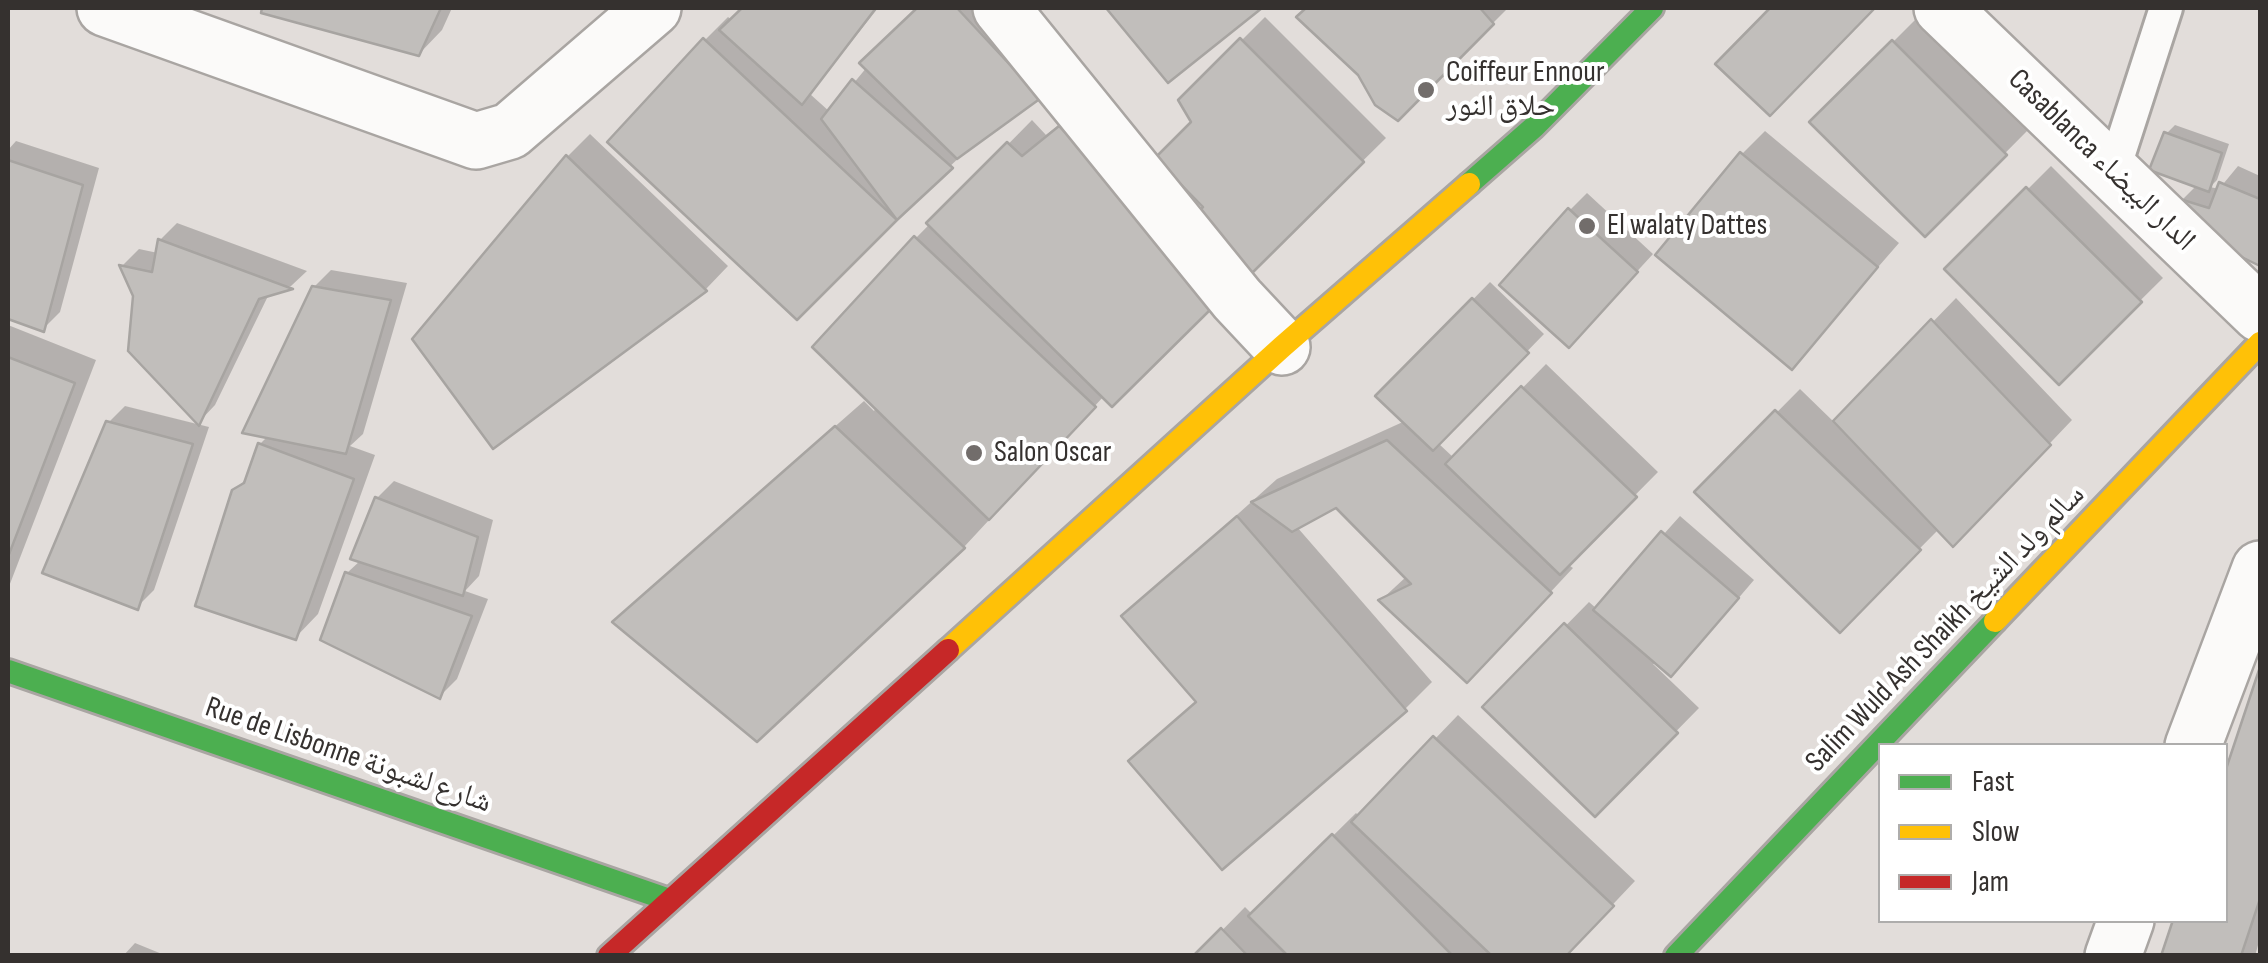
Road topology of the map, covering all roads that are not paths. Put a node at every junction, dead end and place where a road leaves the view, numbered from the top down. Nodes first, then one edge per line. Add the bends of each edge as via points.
1 (105, 8) edge
2 (653, 8) edge
3 (1002, 8) edge
4 (1652, 8) edge
5 (1942, 8) edge
6 (2166, 8) edge
7 (2113, 172) junction
8 (2260, 314) edge
9 (2260, 344) edge
10 (1282, 348) junction
11 (2260, 569) edge
12 (8, 671) edge
13 (1879, 743) edge
14 (2194, 743) edge
15 (1878, 744) edge
16 (669, 900) junction
17 (2125, 923) edge
18 (610, 956) edge
19 (1676, 956) edge
20 (2113, 956) edge

1 - 2 street via 476,141 510,131
3 - 10 street
4 - 10 street via 1534,127
5 - 7 street, Casablanca الدار البيضاء
6 - 7 lane
7 - 8 street, Casablanca الدار البيضاء
9 - 13 street, Salim Wuld Ash Shaikh سالم ولد الشيخ
10 - 16 street
11 - 14 street
12 - 16 street, Rue de Lisbonne شارع لشبونة
15 - 19 street, Salim Wuld Ash Shaikh سالم ولد الشيخ
16 - 18 street
17 - 20 street

